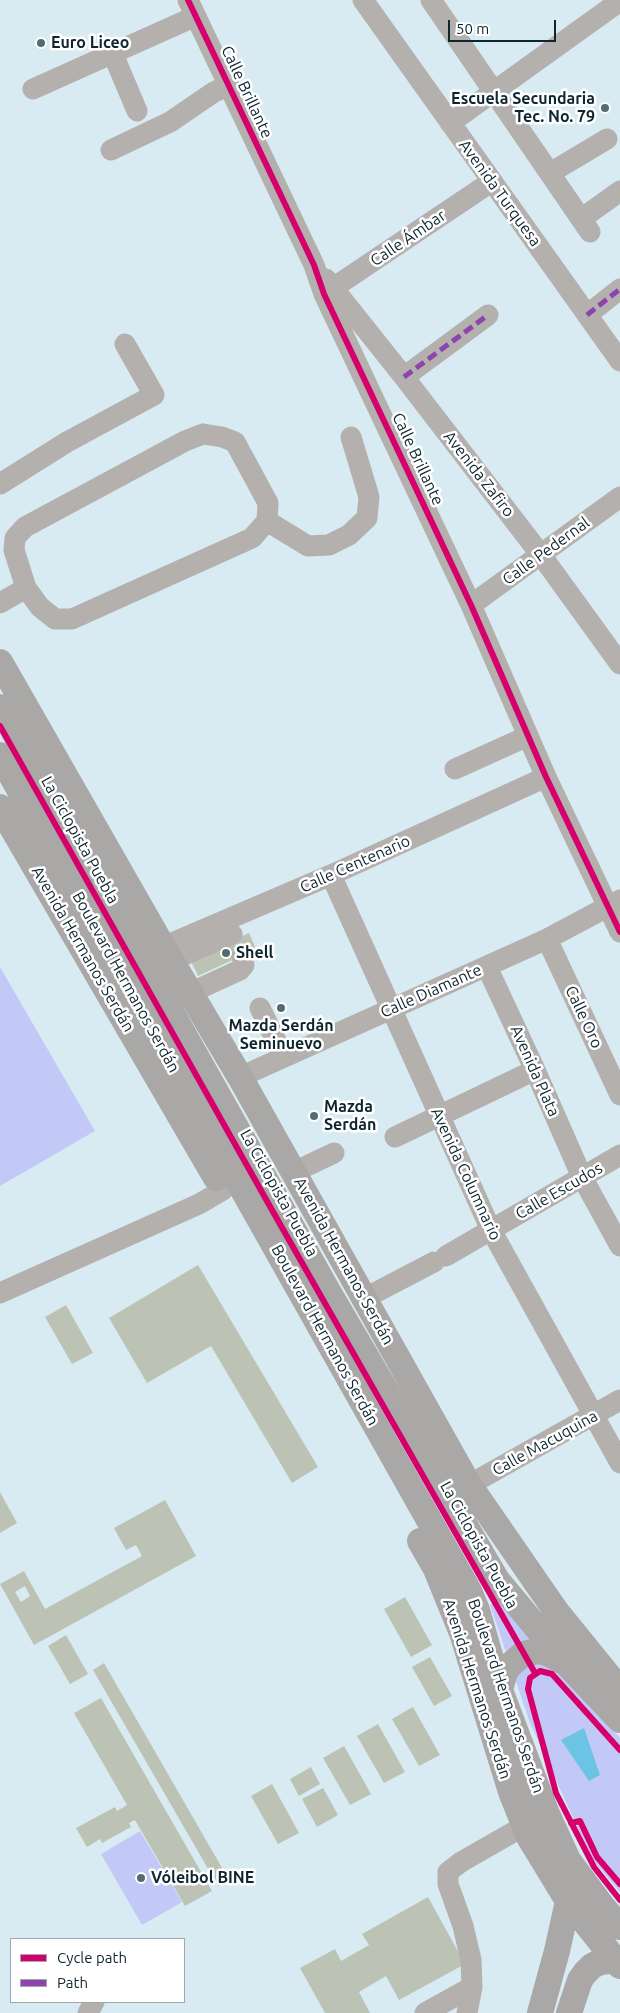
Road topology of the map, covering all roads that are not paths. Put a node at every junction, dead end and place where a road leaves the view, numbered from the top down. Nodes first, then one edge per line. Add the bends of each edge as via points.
1 (363, 0) edge
2 (431, 0) edge
3 (620, 1) edge
4 (192, 8) edge
5 (113, 54) junction
6 (228, 86) junction
7 (33, 89) dead end
8 (494, 91) junction
9 (136, 111) dead end
10 (450, 123) junction
11 (607, 140) dead end
12 (111, 150) dead end
13 (550, 172) junction
14 (491, 182) junction
15 (620, 191) edge
16 (620, 289) edge
17 (329, 291) junction
18 (488, 315) dead end
19 (587, 315) junction
20 (125, 344) dead end
21 (620, 361) edge
22 (404, 377) junction
23 (351, 437) dead end
24 (0, 484) edge
25 (620, 497) edge
26 (267, 521) junction
27 (541, 555) junction
28 (26, 588) junction
29 (0, 604) edge
30 (471, 605) junction
31 (0, 662) edge
32 (620, 664) edge
33 (0, 707) edge
34 (38, 730) junction
35 (528, 736) junction
36 (0, 755) edge
37 (455, 769) dead end
38 (546, 777) junction
39 (0, 807) edge
40 (331, 875) junction
41 (614, 904) edge
42 (620, 932) edge
43 (233, 937) junction
44 (547, 940) junction
45 (168, 954) junction
46 (487, 967) junction
47 (195, 991) junction
48 (260, 1008) dead end
49 (391, 1009) junction
50 (220, 1043) junction
51 (284, 1058) junction
52 (535, 1070) junction
53 (240, 1077) junction
54 (620, 1095) edge
55 (439, 1115) junction
56 (238, 1131) junction
57 (395, 1137) dead end
58 (334, 1153) dead end
59 (620, 1155) edge
60 (582, 1177) junction
61 (298, 1180) junction
62 (223, 1190) junction
63 (293, 1228) junction
64 (491, 1230) junction
65 (620, 1246) edge
66 (0, 1293) edge
67 (365, 1298) junction
68 (620, 1400) edge
69 (593, 1415) junction
70 (620, 1463) edge
71 (469, 1485) junction
72 (567, 1664) junction
73 (500, 1690) junction
74 (620, 1690) edge
75 (511, 1718) junction
76 (620, 1719) edge
77 (499, 1754) junction
78 (524, 1826) junction
79 (568, 1860) junction
80 (568, 1901) junction
81 (620, 1927) edge
82 (618, 1962) edge
83 (472, 1987) junction
84 (424, 2013) edge
85 (467, 2013) edge
86 (540, 2013) edge
87 (569, 2013) edge

1 - 10 street, Avenida Turquesa
2 - 8 street
3 - 8 street
4 - 5 street
4 - 6 street, Calle Brillante
5 - 7 street
5 - 9 street
6 - 12 street via 170,122
6 - 17 street, Calle Brillante
8 - 10 street
8 - 13 street
10 - 14 street, Avenida Turquesa
11 - 13 street
13 - 15 street via 585,225
14 - 17 street, Calle Ámbar
14 - 19 street, Avenida Turquesa
16 - 19 street
17 - 22 street, Avenida Zafiro
17 - 30 street, Calle Brillante
18 - 22 street
19 - 21 street, Avenida Turquesa
20 - 24 street via 154,395 67,442
22 - 27 street, Avenida Zafiro
23 - 26 street via 369,497 367,518 350,535 329,545 308,546
25 - 27 street, Calle Pedernal
26 - 28 street via 252,538 72,619 55,619 40,607
26 - 28 street via 268,503 234,442 203,434 25,527 15,538 14,550
27 - 30 street, Calle Pedernal
27 - 32 street, Avenida Zafiro
28 - 29 street
30 - 35 street, Calle Brillante
31 - 34 main road, Avenida Hermanos Serdán
33 - 34 main road
33 - 45 main road, Boulevard Hermanos Serdán
34 - 45 main road, Avenida Hermanos Serdán
35 - 37 street
35 - 38 street, Calle Brillante
36 - 73 main road, Boulevard Hermanos Serdán via 469,1591
38 - 40 street, Calle Centenario
38 - 41 street, Calle Brillante
39 - 62 main road, Avenida Hermanos Serdán
40 - 43 street, Calle Centenario
40 - 49 street, Avenida Columnario
41 - 42 street, Calle Brillante
41 - 44 street, Calle Diamante
43 - 45 street, Calle Centenario
43 - 47 street via 243,968
44 - 46 street, Calle Diamante
44 - 54 street, Calle Oro
45 - 47 main road, Avenida Hermanos Serdán
45 - 56 main road, Boulevard Hermanos Serdán
46 - 49 street, Calle Diamante
46 - 52 street, Avenida Plata
47 - 50 main road, Avenida Hermanos Serdán
48 - 51 street
49 - 51 street, Calle Diamante
49 - 55 street, Avenida Columnario
50 - 53 main road, Avenida Hermanos Serdán
50 - 56 main road via 223,1074 239,1113
51 - 53 street, Calle Diamante
52 - 55 street
52 - 60 street, Avenida Plata
53 - 61 main road, Avenida Hermanos Serdán
55 - 57 street
55 - 64 street, Avenida Columnario
56 - 63 main road, Boulevard Hermanos Serdán
58 - 61 street
59 - 60 street, Calle Escudos
60 - 64 street, Calle Escudos
60 - 65 street, Avenida Plata
61 - 63 main road
61 - 67 main road, Avenida Hermanos Serdán
62 - 66 street via 199,1204
62 - 77 main road, Avenida Hermanos Serdán via 436,1569 462,1633
63 - 72 main road, Boulevard Hermanos Serdán via 497,1580
64 - 67 street, Calle Escudos
64 - 69 street, Avenida Columnario
67 - 71 main road, Avenida Hermanos Serdán
68 - 69 street, Calle Macuquina
69 - 70 street, Avenida Columnario
69 - 71 street, Calle Macuquina
71 - 74 main road, Avenida Hermanos Serdán via 556,1612
72 - 73 main road via 547,1653 523,1654 508,1667
72 - 76 main road, Boulevard Hermanos Serdán
73 - 75 main road, Boulevard Hermanos Serdán
75 - 77 main road
75 - 79 main road, Boulevard Hermanos Serdán
77 - 78 main road, Avenida Hermanos Serdán
78 - 80 main road, Avenida Hermanos Serdán
78 - 83 street via 448,1872 448,1884 471,1960
79 - 80 main road
79 - 81 main road, Boulevard Hermanos Serdán
80 - 82 main road, Avenida Hermanos Serdán
80 - 86 main road
82 - 87 main road via 600,1962 585,1973
83 - 84 street
83 - 85 street

